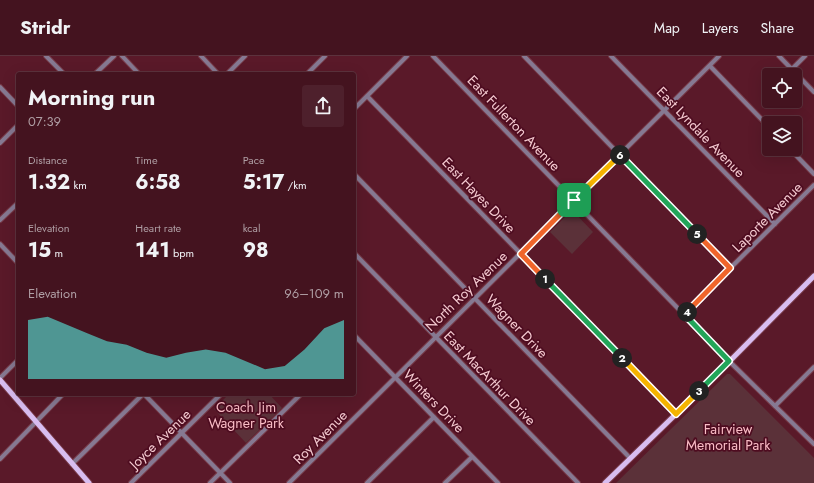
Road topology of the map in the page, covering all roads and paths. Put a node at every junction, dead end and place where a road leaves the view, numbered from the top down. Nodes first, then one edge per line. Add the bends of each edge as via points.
1 (46, 56) edge
2 (114, 56) edge
3 (122, 56) edge
4 (201, 56) edge
5 (245, 56) edge
6 (325, 56) edge
7 (407, 56) edge
8 (433, 56) edge
9 (524, 56) edge
10 (611, 56) edge
11 (719, 56) edge
12 (779, 56) edge
13 (805, 56) edge
14 (710, 66) junction
15 (791, 68) edge
16 (793, 68) edge
17 (62, 72) edge
18 (97, 72) edge
19 (137, 72) edge
20 (216, 72) edge
21 (229, 72) edge
22 (309, 72) edge
23 (802, 79) edge
24 (0, 87) edge
25 (814, 92) edge
26 (367, 96) junction
27 (16, 104) edge
28 (356, 107) edge
29 (664, 111) junction
30 (762, 120) edge
31 (16, 127) edge
32 (0, 143) edge
33 (620, 155) junction
34 (797, 156) edge
35 (814, 174) edge
36 (356, 176) edge
37 (814, 185) edge
38 (574, 200) junction
39 (16, 205) edge
40 (0, 220) edge
41 (775, 224) junction
42 (0, 244) edge
43 (521, 254) junction
44 (356, 255) edge
45 (16, 261) edge
46 (730, 268) junction
47 (814, 276) edge
48 (475, 298) junction
49 (684, 314) junction
50 (436, 337) junction
51 (356, 340) edge
52 (416, 356) joint
53 (729, 361) junction
54 (16, 362) edge
55 (814, 367) edge
56 (395, 377) junction
57 (0, 379) edge
58 (61, 396) edge
59 (141, 396) edge
60 (145, 396) edge
61 (219, 396) edge
62 (299, 396) edge
63 (775, 406) junction
64 (676, 414) junction
65 (434, 417) junction
66 (36, 422) junction
67 (182, 433) junction
68 (814, 444) edge
69 (472, 457) junction
70 (630, 458) junction
71 (0, 459) edge
72 (72, 464) junction
73 (220, 472) junction
74 (89, 483) edge
75 (131, 483) edge
76 (210, 483) edge
77 (230, 483) edge
78 (289, 483) edge
79 (367, 483) edge
80 (445, 483) edge
81 (498, 483) edge
82 (578, 483) edge
83 (605, 483) edge

1 - 17 street
2 - 18 street
3 - 19 street
4 - 20 street
5 - 21 street
6 - 22 street
7 - 26 street
8 - 38 street, East Fullerton Avenue
9 - 33 street
10 - 29 street, East Lyndale Avenue
11 - 14 street, North Roy Avenue
12 - 15 street
13 - 16 street
14 - 29 street, North Roy Avenue
14 - 30 street
23 - 25 street
24 - 27 street
26 - 28 street
26 - 43 street, East Hayes Drive
29 - 33 street, North Roy Avenue
29 - 41 street, East Lyndale Avenue
31 - 32 street
33 - 38 street, North Roy Avenue
33 - 46 street
34 - 35 street
36 - 48 street, Wagner Drive
37 - 41 street, Laporte Avenue
38 - 43 street, North Roy Avenue
38 - 49 street, East Fullerton Avenue
39 - 40 street
41 - 46 street, Laporte Avenue
42 - 45 street
43 - 48 street, North Roy Avenue
43 - 64 street, East Hayes Drive
44 - 50 street, East MacArthur Drive
46 - 49 street, Laporte Avenue
47 - 53 main road
48 - 50 street, North Roy Avenue
48 - 70 street, Wagner Drive
49 - 53 street, East Fullerton Avenue
50 - 52 street, North Roy Avenue
50 - 82 street, East MacArthur Drive
51 - 56 street, Winters Drive
52 - 56 street, Roy Avenue
53 - 63 street, East Fullerton Avenue
53 - 64 main road
54 - 57 street
55 - 63 street
56 - 65 street, Winters Drive
56 - 78 street, Roy Avenue
57 - 66 main road
58 - 66 street
59 - 72 street
60 - 67 street
61 - 67 street, Joyce Avenue
62 - 73 street
63 - 68 street, East Fullerton Avenue
64 - 70 main road
65 - 69 street, Winters Drive
65 - 79 street
66 - 71 street
66 - 72 main road
67 - 73 street
67 - 75 street, Joyce Avenue
69 - 80 street
69 - 81 street, Winters Drive
70 - 83 main road
72 - 74 main road
73 - 76 street
73 - 77 street

